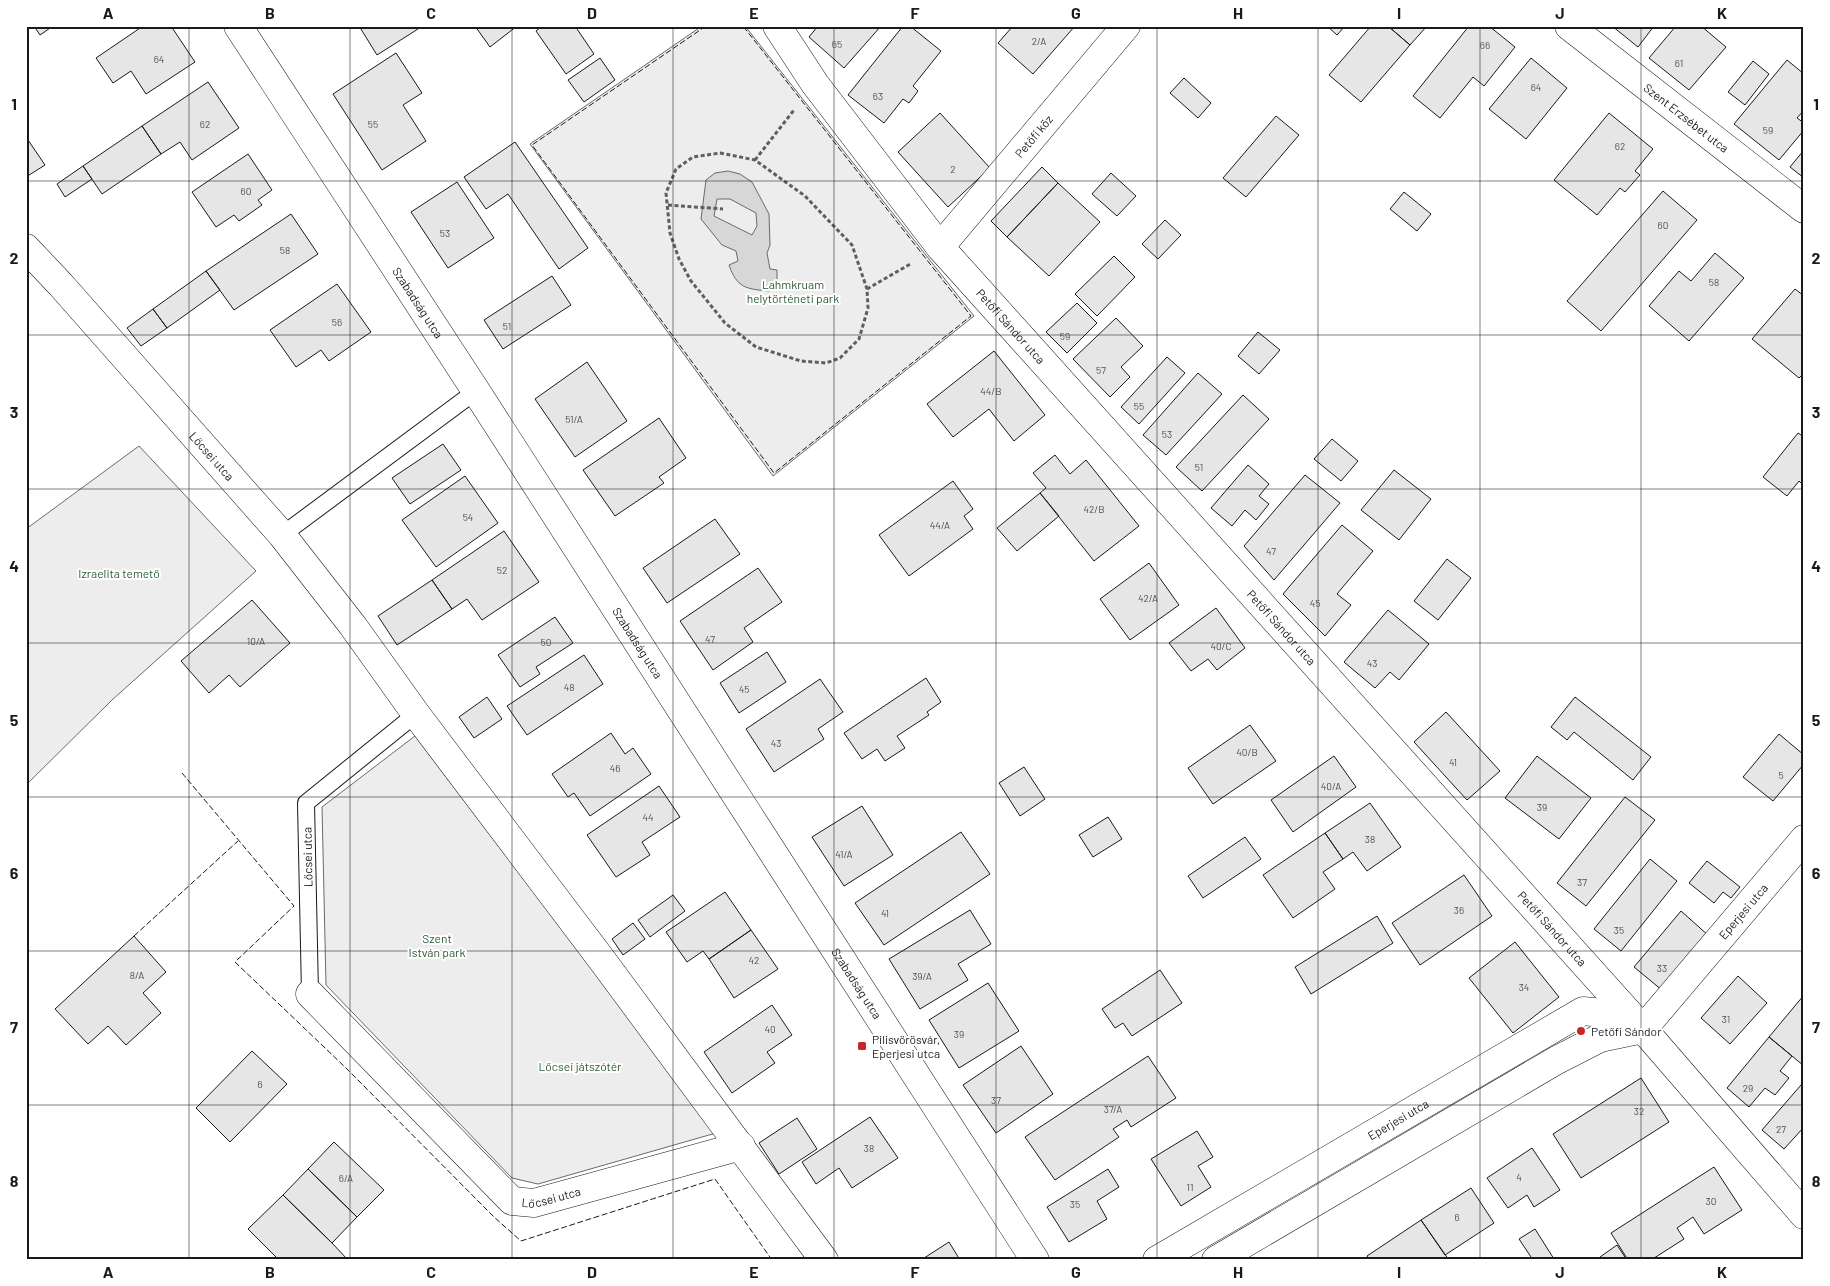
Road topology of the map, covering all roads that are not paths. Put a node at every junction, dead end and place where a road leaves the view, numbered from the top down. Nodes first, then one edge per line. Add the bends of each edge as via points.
1 (238, 26) edge
2 (777, 26) edge
3 (1126, 26) edge
4 (1569, 26) edge
5 (1804, 209) edge
6 (940, 246) junction
7 (26, 248) edge
8 (476, 392) junction
9 (282, 535) junction
10 (416, 714) junction
11 (1804, 839) edge
12 (310, 994) joint
13 (1644, 1029) junction
14 (741, 1146) junction
15 (1804, 1215) edge
16 (824, 1260) edge
17 (1035, 1260) edge
18 (1157, 1260) edge
19 (1216, 1260) edge

1 - 8 street, Szabadság utca
2 - 6 street, Petőfi Sándor utca via 815,84
3 - 6 street, Petőfi köz
4 - 5 street, Szent Erzsébet utca
6 - 13 street, Petőfi Sándor utca
7 - 9 street, Lőcsei utca
8 - 9 lane
8 - 17 street, Szabadság utca
9 - 10 street, Lőcsei utca
10 - 12 lane, Lőcsei utca via 306,803
10 - 14 street
11 - 13 street, Eperjesi utca
12 - 14 street, Lőcsei utca via 512,1201 534,1203
13 - 15 street, Petőfi Sándor utca
13 - 18 street, Eperjesi utca via 1613,1014 1583,1011
13 - 19 street via 1600,1038 1558,1060
14 - 16 street

